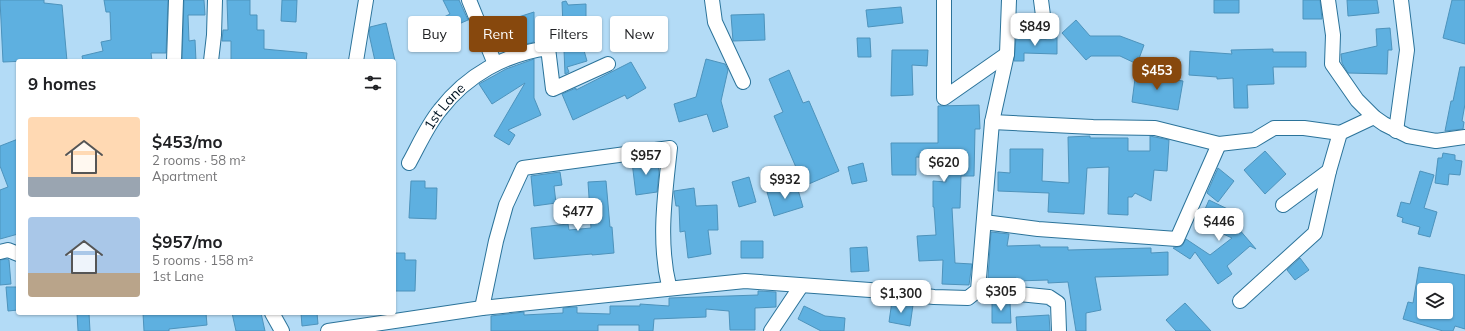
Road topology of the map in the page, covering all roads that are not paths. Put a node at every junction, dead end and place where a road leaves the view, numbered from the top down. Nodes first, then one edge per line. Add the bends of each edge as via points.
1 (176, 0) edge
2 (215, 0) edge
3 (366, 0) edge
4 (469, 0) edge
5 (712, 0) edge
6 (944, 0) edge
7 (1009, 0) edge
8 (1041, 0) edge
9 (1328, 0) edge
10 (1401, 0) edge
11 (1045, 32) dead end
12 (1007, 54) junction
13 (174, 59) edge
14 (211, 59) edge
15 (356, 59) edge
16 (495, 64) junction
17 (608, 64) dead end
18 (743, 82) dead end
19 (1374, 117) junction
20 (992, 122) junction
21 (1396, 131) junction
22 (1340, 133) junction
23 (1465, 138) edge
24 (1219, 144) junction
25 (409, 163) dead end
26 (1329, 171) junction
27 (1283, 205) dead end
28 (984, 222) junction
29 (0, 252) edge
30 (16, 253) edge
31 (670, 286) dead end
32 (801, 286) junction
33 (978, 290) junction
34 (1240, 301) dead end
35 (482, 308) junction
36 (273, 315) edge
37 (282, 331) edge
38 (328, 331) edge
39 (771, 331) edge
40 (1059, 331) edge

1 - 13 street
2 - 14 street
3 - 15 street
4 - 16 street
5 - 18 street via 715,22
6 - 12 street via 944,98
7 - 12 street
8 - 11 street
9 - 19 street via 1333,35 1332,64 1357,100
10 - 21 street via 1407,50
12 - 20 street
16 - 17 street, 1st Lane via 548,48 552,89
16 - 25 street, 1st Lane via 455,92 428,127
19 - 21 street
19 - 22 street
20 - 24 street via 1093,128 1155,128
20 - 28 street
21 - 23 street via 1436,141
22 - 24 street via 1304,128 1274,128 1254,140
22 - 26 street
24 - 28 street via 1176,239 1038,229
26 - 27 street
26 - 34 street via 1316,233
28 - 33 street
29 - 30 street via 8,250
31 - 35 street via 663,250 663,217 670,148 524,168 506,205
32 - 33 street via 968,298
32 - 35 street via 746,281
32 - 39 street
33 - 40 street via 1049,297 1058,303
35 - 38 street
36 - 37 street

